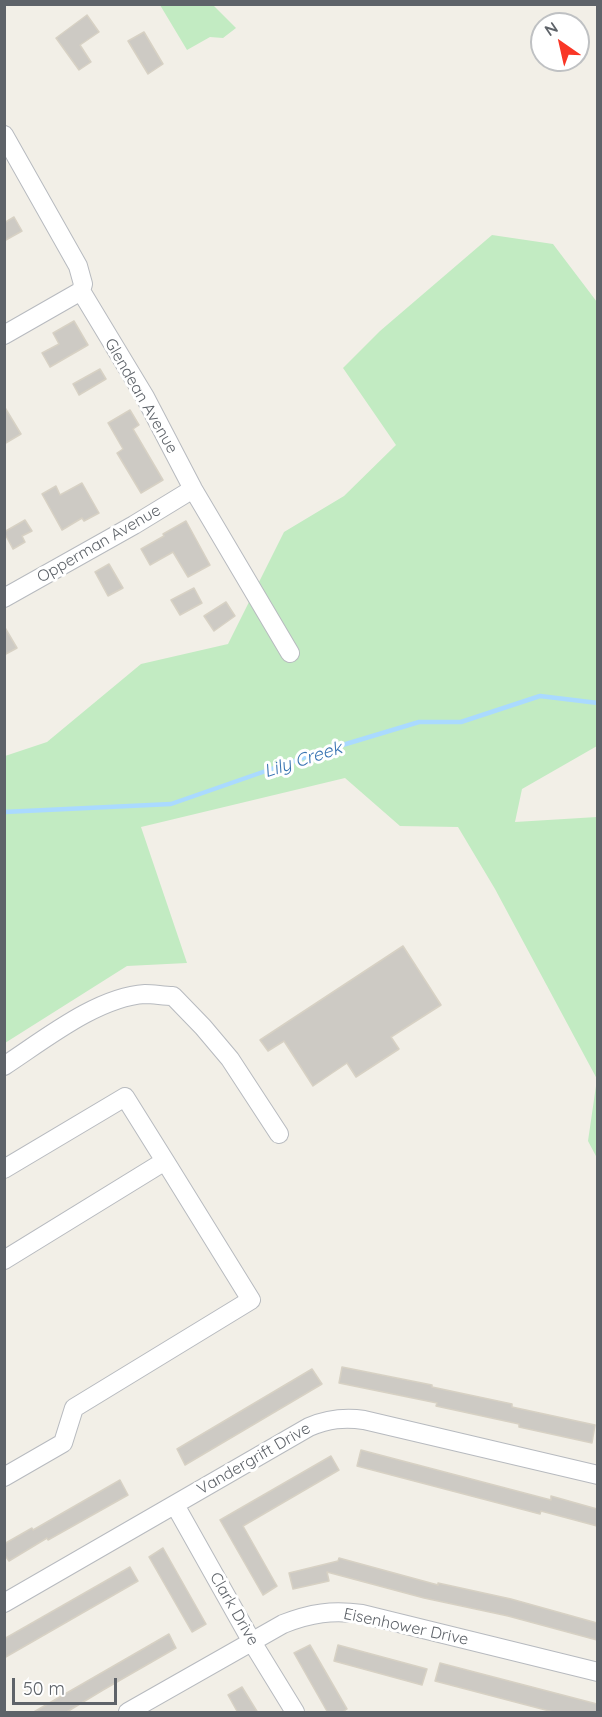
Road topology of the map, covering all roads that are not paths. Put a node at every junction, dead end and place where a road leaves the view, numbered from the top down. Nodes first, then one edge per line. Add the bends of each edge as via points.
1 (5, 137) edge
2 (81, 291) junction
3 (4, 335) edge
4 (193, 489) junction
5 (4, 598) edge
6 (290, 653) dead end
7 (4, 1066) edge
8 (279, 1134) dead end
9 (165, 1161) junction
10 (4, 1168) edge
11 (4, 1260) edge
12 (597, 1475) edge
13 (4, 1477) edge
14 (175, 1505) junction
15 (4, 1603) edge
16 (252, 1642) junction
17 (597, 1672) edge
18 (128, 1713) edge
19 (295, 1713) edge

1 - 2 street, Glendean Avenue via 78,266
2 - 3 street
2 - 4 street, Glendean Avenue via 145,397
4 - 5 street, Opperman Avenue
4 - 6 street, Glendean Avenue
7 - 8 street via 106,1003 146,994 173,996 230,1059
9 - 10 street via 125,1097
9 - 11 street
9 - 13 street via 252,1300 74,1408 63,1443
12 - 14 street, Vandergrift Drive via 364,1420 336,1418 309,1427
14 - 15 street, Vandergrift Drive
14 - 16 street, Clark Drive
16 - 17 street, Eisenhower Drive via 306,1615 343,1611
16 - 18 street, Eisenhower Drive
16 - 19 street, Clark Drive

